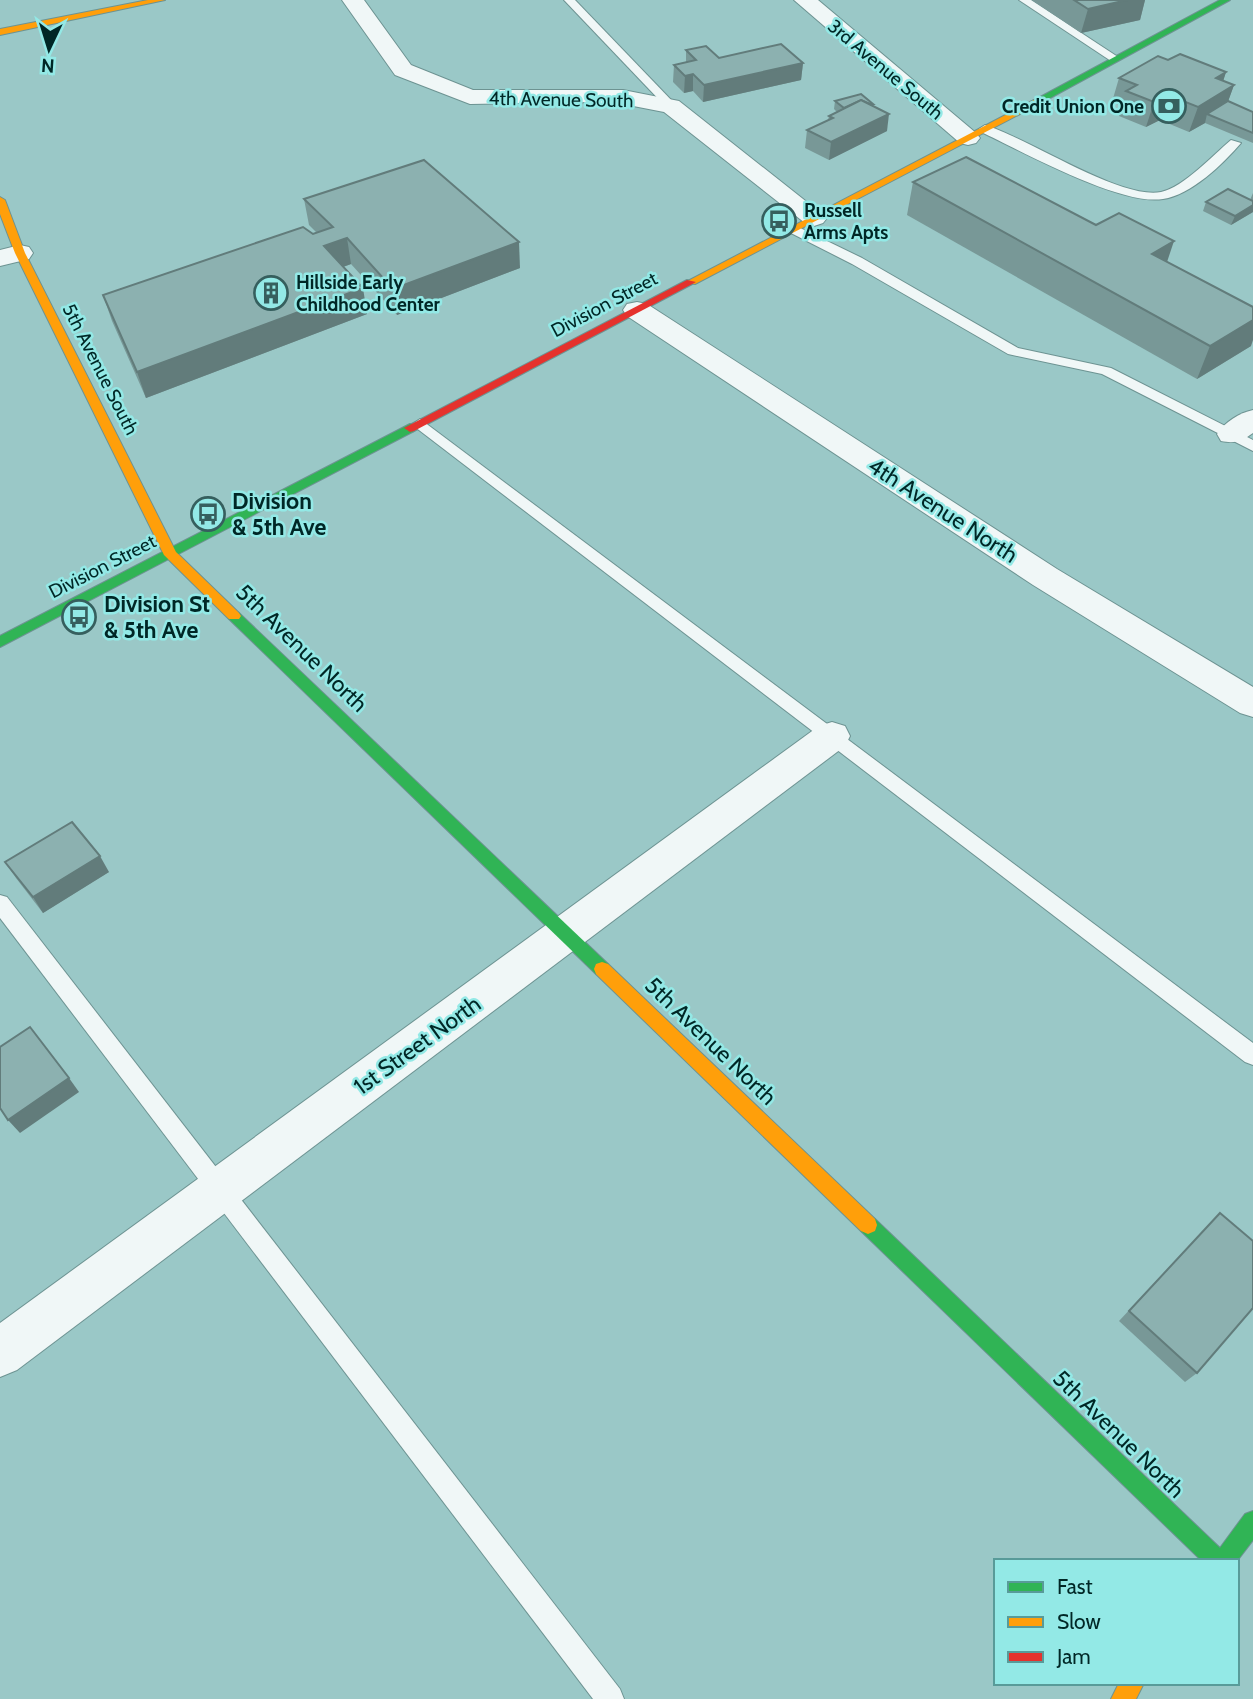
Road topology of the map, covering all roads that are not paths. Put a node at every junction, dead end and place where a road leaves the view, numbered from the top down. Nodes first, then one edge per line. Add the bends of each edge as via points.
1 (161, 0) edge
2 (352, 0) edge
3 (569, 0) edge
4 (804, 0) edge
5 (1024, 0) edge
6 (1226, 0) edge
7 (0, 32) edge
8 (1115, 60) junction
9 (671, 106) junction
10 (977, 133) junction
11 (1235, 143) dead end
12 (0, 200) edge
13 (804, 223) junction
14 (10, 256) edge
15 (637, 310) junction
16 (420, 424) junction
17 (1246, 433) edge
18 (171, 555) junction
19 (0, 642) edge
20 (1253, 704) edge
21 (832, 736) junction
22 (0, 902) edge
23 (567, 934) junction
24 (1253, 1055) edge
25 (221, 1189) junction
26 (0, 1353) edge
27 (1253, 1522) edge
28 (1216, 1559) edge
29 (1225, 1559) edge
30 (610, 1699) edge

1 - 7 street
2 - 9 street, 4th Avenue South via 403,70 470,97 612,97
3 - 9 lane
4 - 10 street, 3rd Avenue South
5 - 8 lane
6 - 8 street, Division Street
8 - 10 street, Division Street
9 - 13 street, 4th Avenue South
10 - 11 lane via 1147,197 1169,194
10 - 13 street, Division Street
12 - 14 street, 5th Avenue South
13 - 15 street, Division Street
13 - 17 lane via 857,261 1013,351 1106,371
14 - 18 street, 5th Avenue South
15 - 16 street, Division Street
15 - 20 street, 4th Avenue North via 1045,577
16 - 18 street, Division Street
16 - 21 lane
18 - 19 street, Division Street
18 - 23 street, 5th Avenue North
21 - 23 street, 1st Street North
21 - 24 lane
22 - 25 lane
23 - 25 street, 1st Street North
23 - 28 street, 5th Avenue North
25 - 26 street, 1st Street North
25 - 30 lane
27 - 29 street

